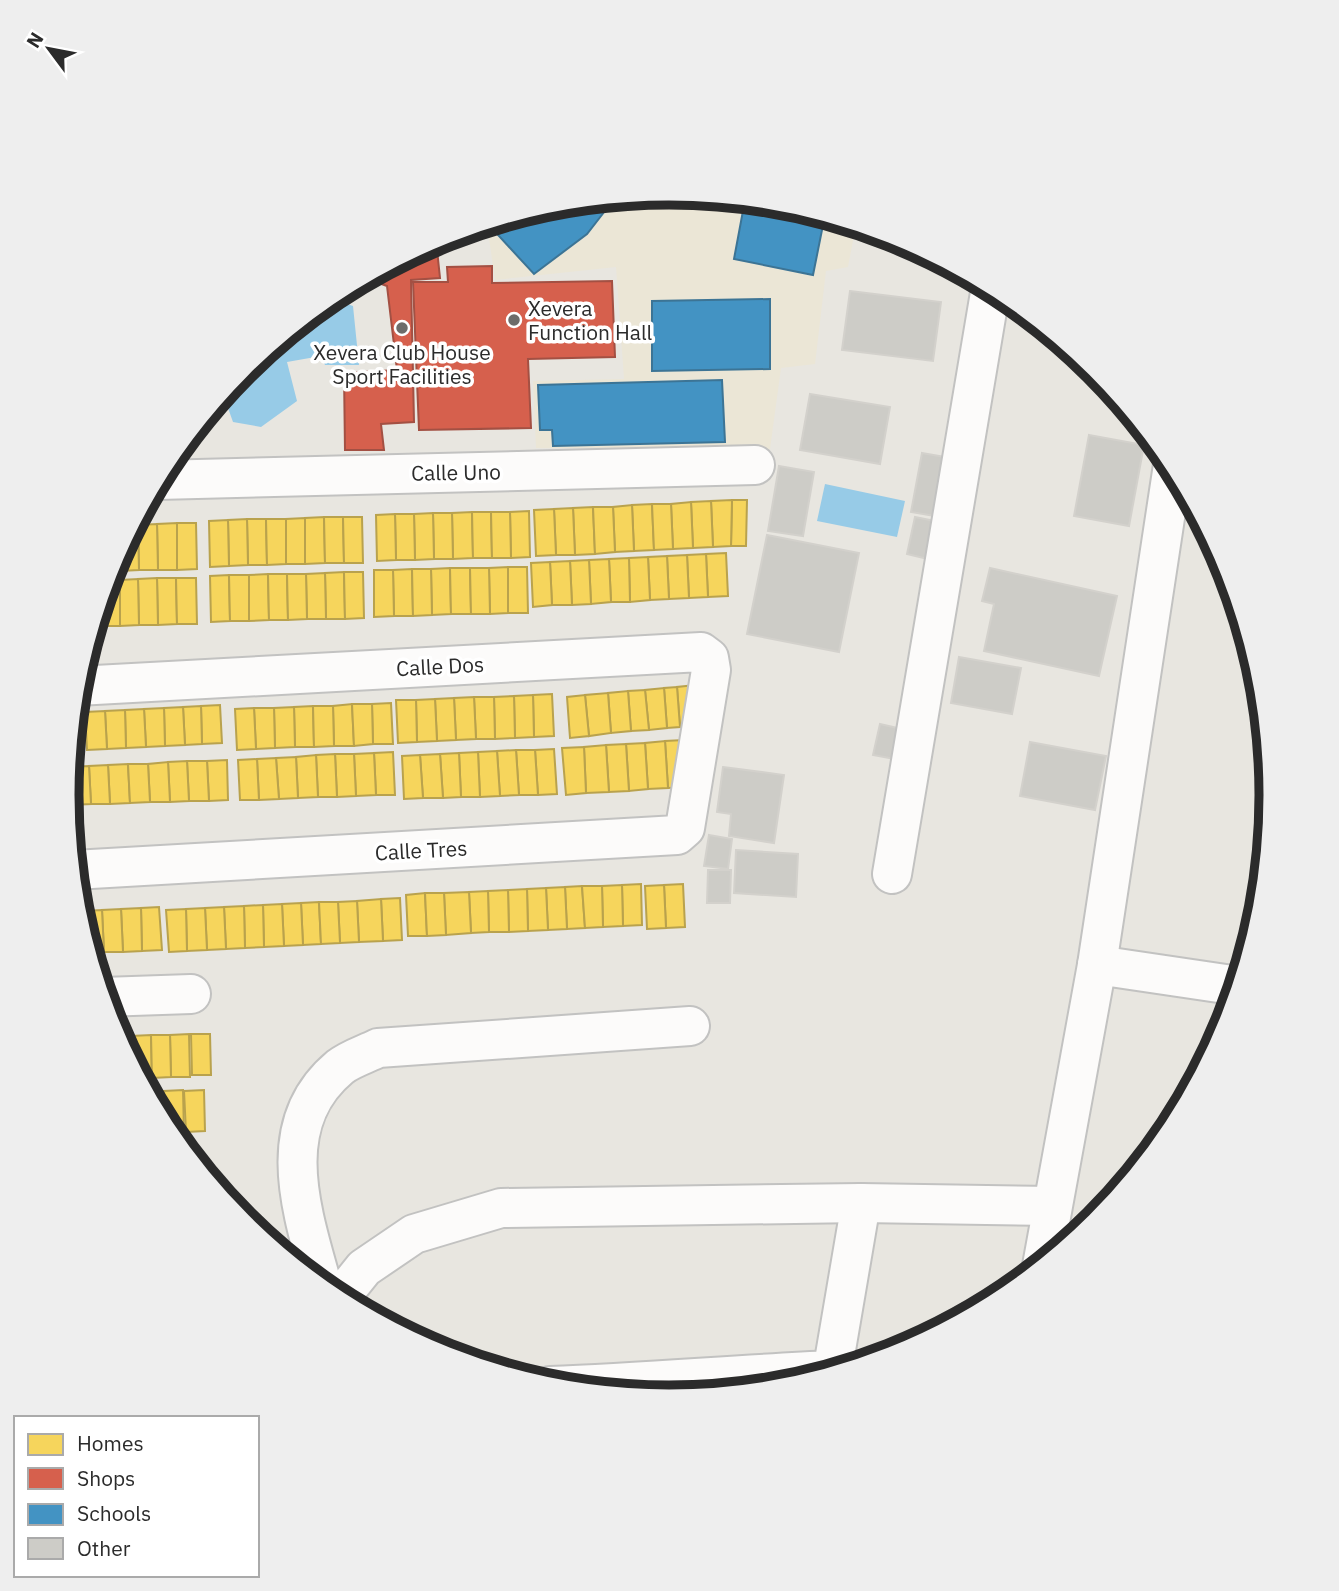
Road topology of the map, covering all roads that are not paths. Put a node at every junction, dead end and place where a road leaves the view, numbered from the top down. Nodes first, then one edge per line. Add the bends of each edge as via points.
1 (989, 299) edge
2 (755, 465) dead end
3 (170, 480) edge
4 (1170, 482) edge
5 (89, 685) edge
6 (698, 749) joint
7 (84, 869) edge
8 (892, 874) dead end
9 (1097, 965) junction
10 (1229, 985) edge
11 (191, 994) dead end
12 (114, 997) edge
13 (690, 1026) dead end
14 (861, 1203) junction
15 (1052, 1206) junction
16 (1044, 1252) edge
17 (318, 1270) edge
18 (346, 1290) edge
19 (833, 1363) edge
20 (796, 1372) edge
21 (672, 1386) edge

1 - 8 street
2 - 3 street, Calle Uno
4 - 9 street
5 - 6 street, Calle Dos via 701,652 709,658 711,670
6 - 7 street, Calle Tres via 685,828 677,835
9 - 10 street
9 - 15 street
11 - 12 street
13 - 17 street via 378,1048 341,1066 316,1093 296,1141 298,1197
14 - 15 street
14 - 18 street via 501,1208 414,1234 364,1268
14 - 19 street
15 - 16 street
20 - 21 street via 722,1375

